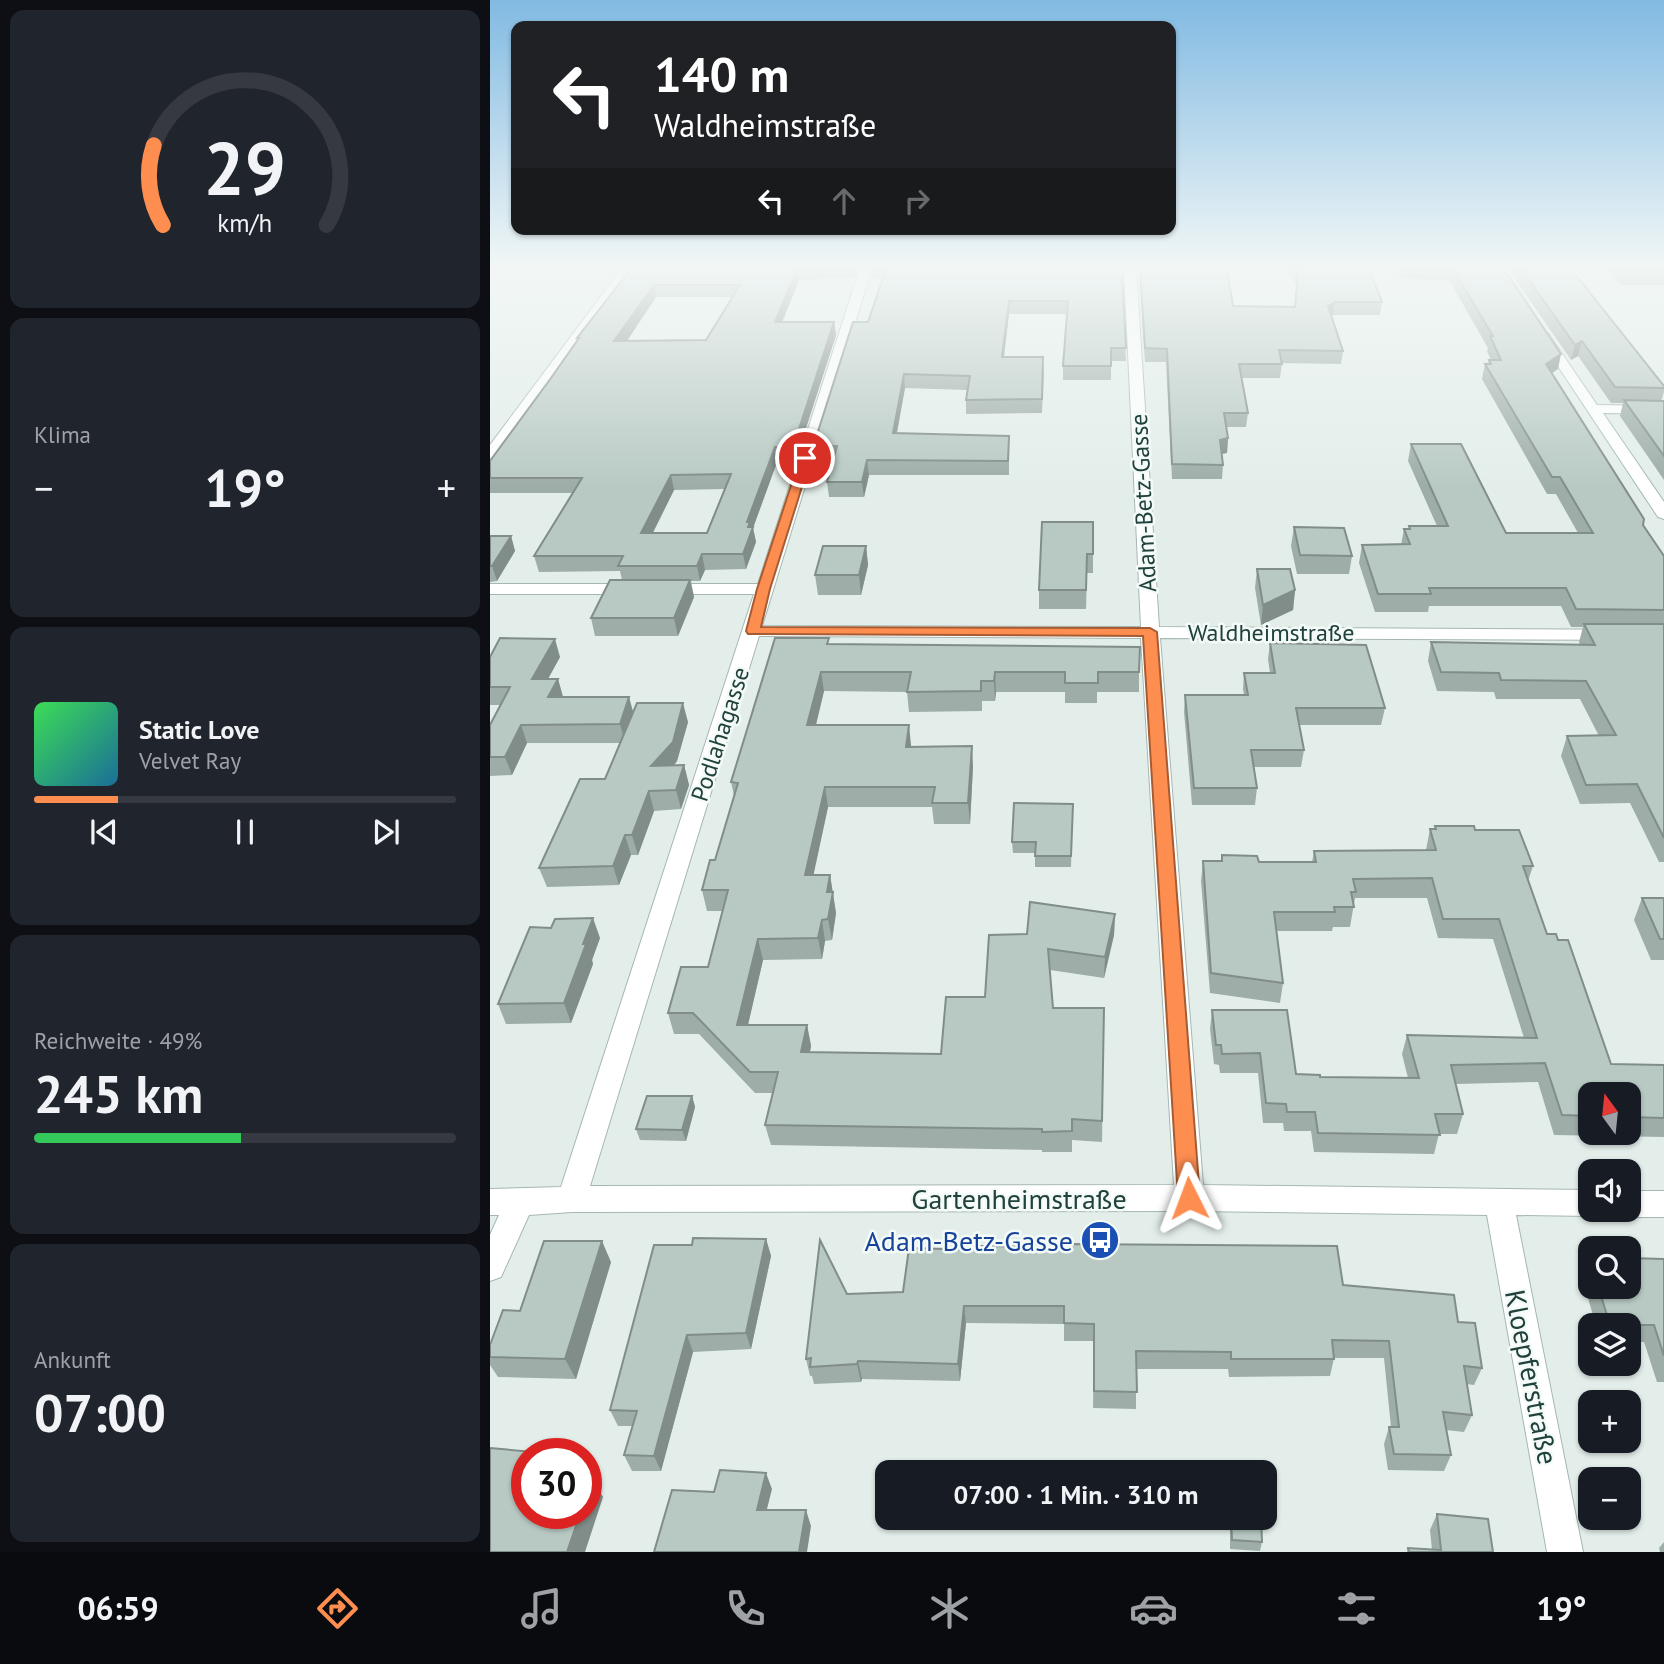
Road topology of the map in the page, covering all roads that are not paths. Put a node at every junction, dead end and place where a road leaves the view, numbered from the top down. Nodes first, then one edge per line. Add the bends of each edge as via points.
1 (575, 340) edge
2 (843, 340) edge
3 (1134, 340) edge
4 (1547, 340) edge
5 (1593, 409) junction
6 (1664, 410) edge
7 (490, 455) edge
8 (1664, 514) edge
9 (490, 589) edge
10 (763, 589) junction
11 (753, 631) junction
12 (1150, 632) junction
13 (1664, 635) edge
14 (1189, 1198) junction
15 (572, 1199) junction
16 (490, 1202) edge
17 (1499, 1202) junction
18 (520, 1203) junction
19 (1578, 1203) edge
20 (1641, 1204) edge
21 (1664, 1204) edge
22 (490, 1268) edge
23 (1565, 1552) edge

1 - 7 street
2 - 10 street, Podlahagasse
3 - 12 street, Adam-Betz-Gasse
4 - 5 street
5 - 6 street
5 - 8 street
9 - 10 street
10 - 11 street, Podlahagasse
11 - 12 street, Waldheimstraße
11 - 15 street, Podlahagasse
12 - 13 street, Waldheimstraße
12 - 14 street, Adam-Betz-Gasse
14 - 15 street, Gartenheimstraße
14 - 17 street, Gartenheimstraße
15 - 18 street, Gartenheimstraße
16 - 18 street, Gartenheimstraße
17 - 19 street, Gartenheimstraße
17 - 23 street, Kloepferstraße
18 - 22 street
20 - 21 street

